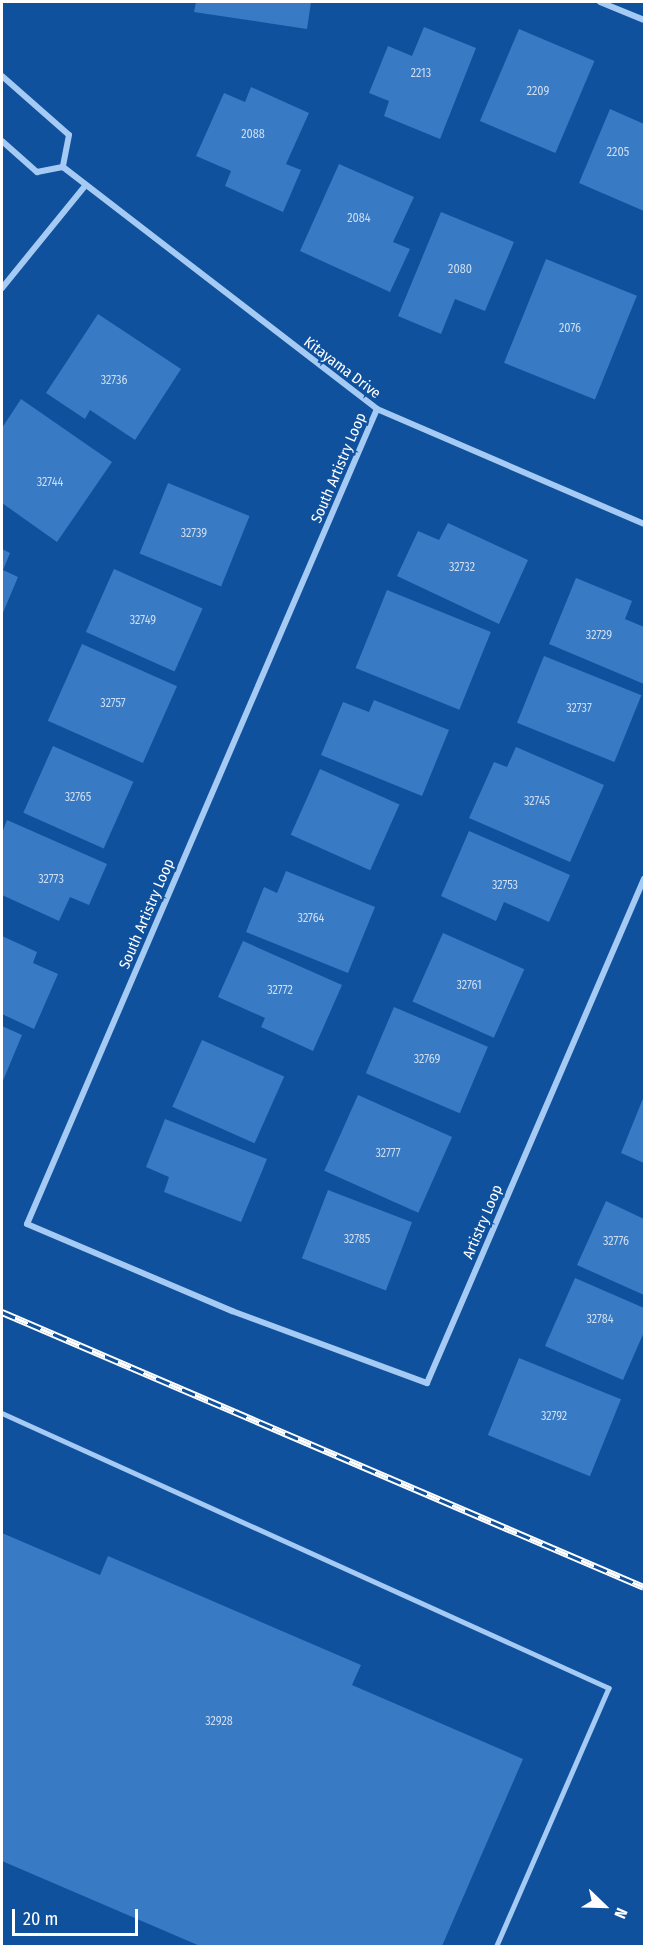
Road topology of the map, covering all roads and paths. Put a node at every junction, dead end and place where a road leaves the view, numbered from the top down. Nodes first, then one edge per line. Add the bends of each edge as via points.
1 (600, 2) edge
2 (645, 20) edge
3 (2, 76) edge
4 (2, 141) edge
5 (63, 167) junction
6 (85, 186) junction
7 (2, 288) edge
8 (377, 409) junction
9 (645, 524) edge
10 (645, 879) edge
11 (232, 1311) joint
12 (2, 1413) edge
13 (497, 1947) edge

1 - 2 street
3 - 5 street via 69,135
4 - 5 street via 37,172
5 - 6 street, Kitayama Drive
6 - 7 street
6 - 8 street, Kitayama Drive
8 - 9 street, Kitayama Drive
8 - 11 street, South Artistry Loop via 27,1224
10 - 11 street, Artistry Loop via 427,1383
12 - 13 lane via 609,1688

